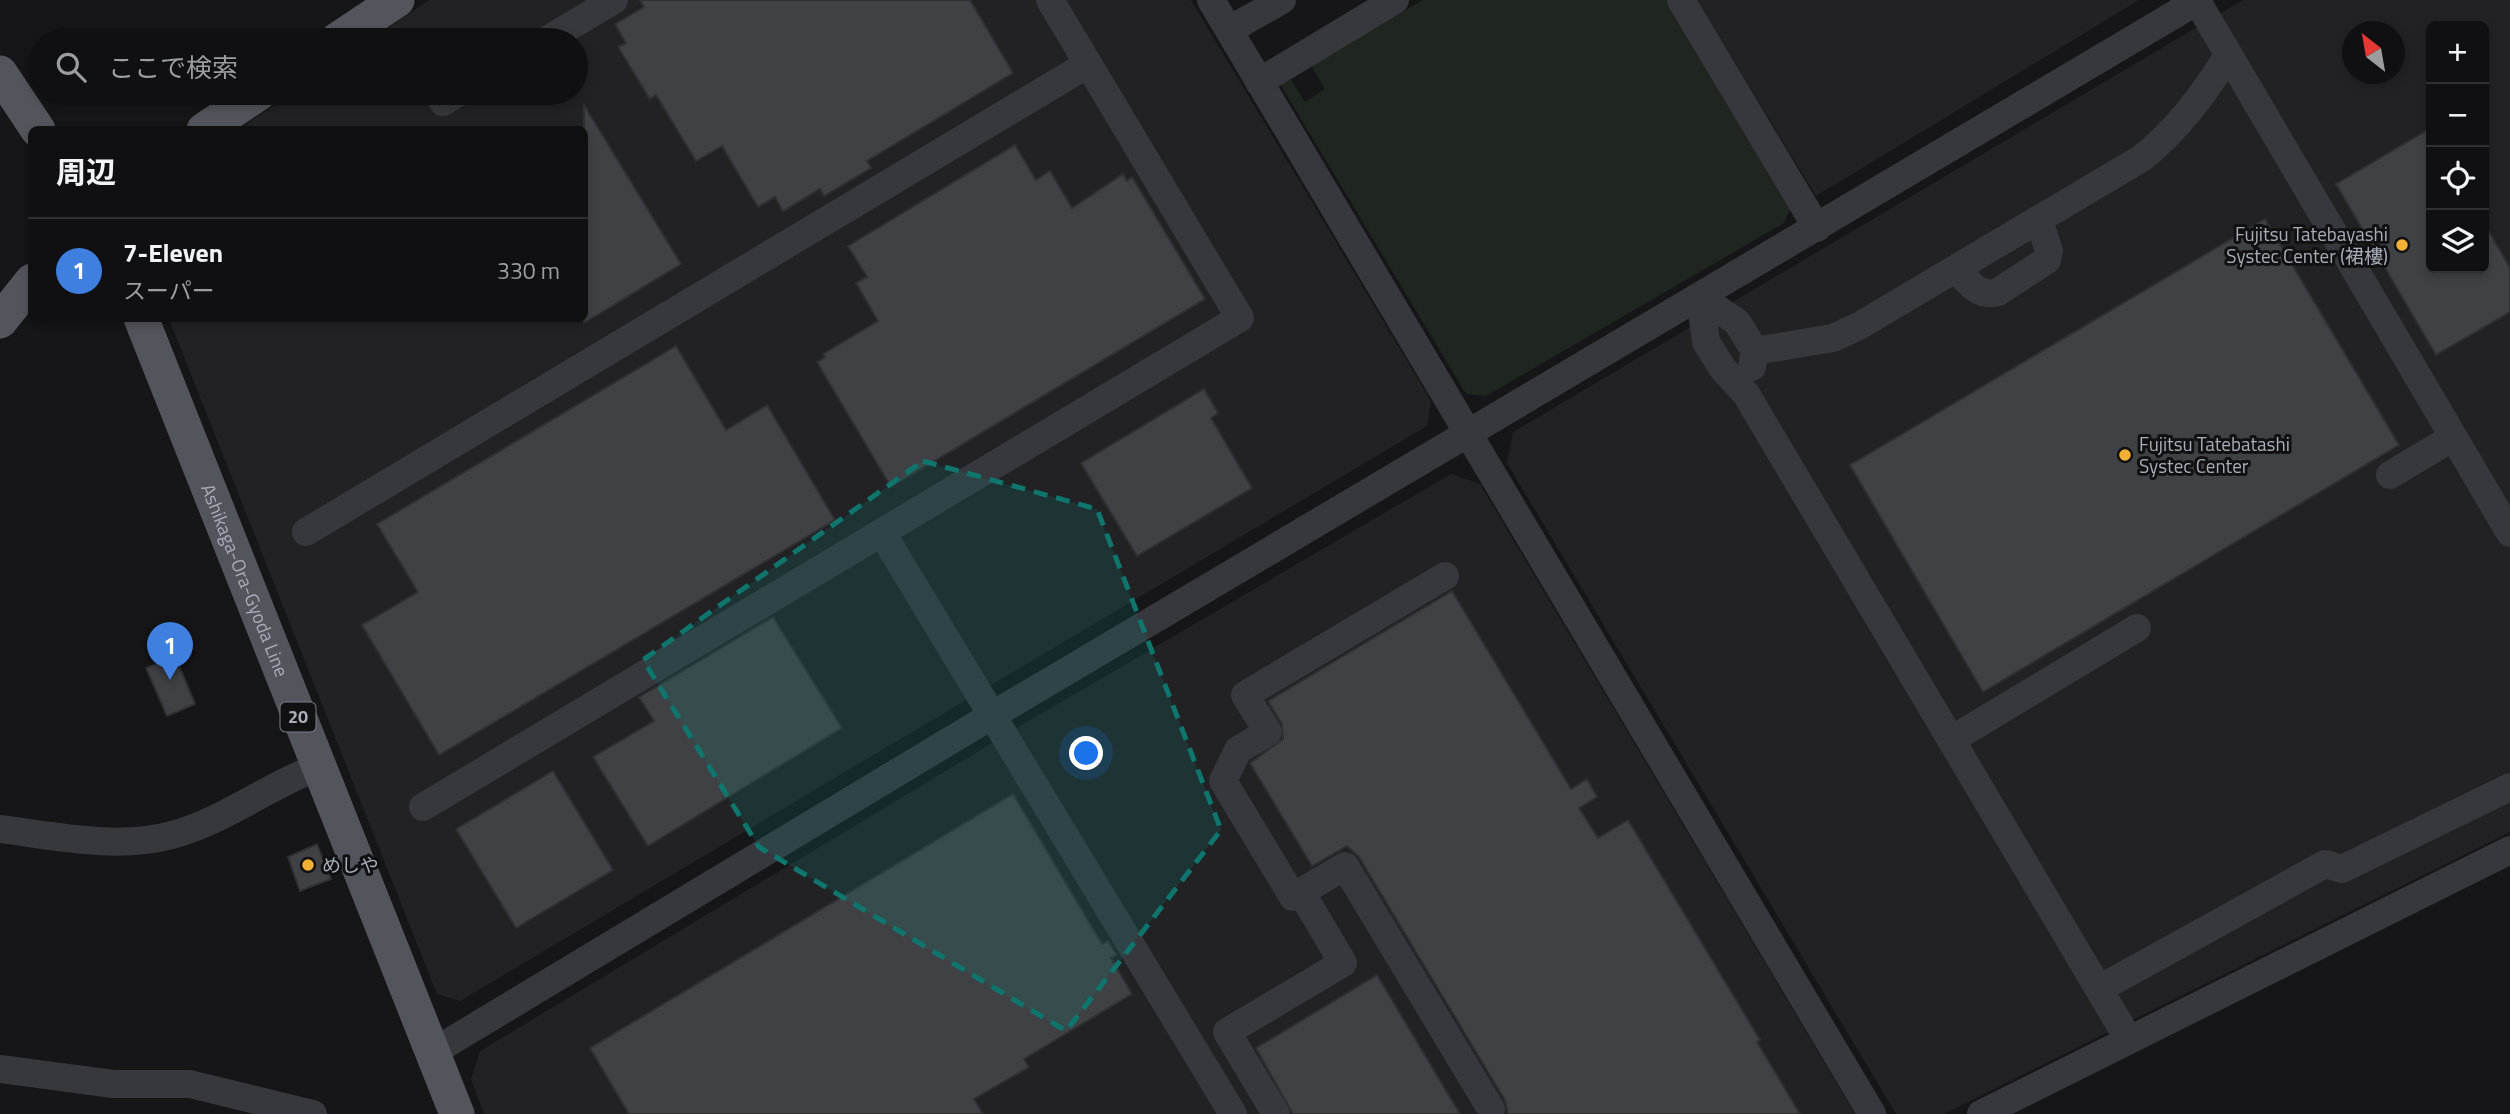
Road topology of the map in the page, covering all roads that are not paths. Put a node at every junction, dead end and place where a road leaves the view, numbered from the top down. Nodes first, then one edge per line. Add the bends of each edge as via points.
1 (397, 0) edge
2 (614, 0) edge
3 (1050, 0) edge
4 (1211, 0) edge
5 (1282, 0) edge
6 (1395, 0) edge
7 (1681, 0) edge
8 (2198, 1) edge
9 (355, 28) edge
10 (567, 28) edge
11 (1229, 30) junction
12 (2228, 55) junction
13 (1088, 64) junction
14 (0, 73) edge
15 (1259, 82) junction
16 (241, 105) edge
17 (35, 126) edge
18 (210, 126) edge
19 (2039, 220) junction
20 (1817, 228) junction
21 (1956, 269) junction
22 (28, 286) edge
23 (1700, 297) junction
24 (0, 321) edge
25 (143, 322) edge
26 (1755, 351) junction
27 (1746, 394) junction
28 (1469, 435) junction
29 (2452, 438) junction
30 (2390, 475) dead end
31 (306, 532) dead end
32 (882, 533) junction
33 (2510, 533) edge
34 (1445, 576) dead end
35 (2137, 628) dead end
36 (991, 716) junction
37 (1951, 740) junction
38 (318, 767) junction
39 (2510, 787) edge
40 (423, 807) dead end
41 (0, 829) edge
42 (2510, 850) edge
43 (1301, 892) junction
44 (2099, 989) junction
45 (2129, 1040) junction
46 (433, 1052) junction
47 (0, 1069) edge
48 (1491, 1109) dead end
49 (313, 1114) edge
50 (457, 1114) edge
51 (1233, 1114) edge
52 (1276, 1114) edge
53 (1872, 1114) edge
54 (1981, 1114) edge

1 - 9 main road
2 - 10 street
3 - 13 street
4 - 11 street
5 - 11 street
6 - 15 street
7 - 20 street
8 - 12 street
8 - 20 street
11 - 15 street
12 - 19 street via 2168,137 2143,158
12 - 29 street
13 - 31 street
13 - 32 street via 1240,318
14 - 17 main road
15 - 28 street
16 - 18 main road
19 - 21 street
19 - 21 street via 2049,251 2046,260 1998,292 1980,292
20 - 23 street
21 - 26 street via 1833,338
22 - 24 main road
23 - 26 street via 1737,323
23 - 27 street via 1706,342
23 - 28 street
25 - 38 main road, Ashikaga-Ora-Gyoda Line / 20
26 - 27 street
27 - 37 street
28 - 36 street
28 - 53 street
29 - 30 street
29 - 33 street
32 - 36 street
32 - 40 street
34 - 43 street via 1245,695 1268,732 1238,750 1223,780 1293,897
35 - 37 street
36 - 46 street
36 - 51 street
37 - 44 street
38 - 41 street via 198,826 149,840 77,839
38 - 46 main road, Ashikaga-Ora-Gyoda Line / 20
39 - 44 street via 2342,869 2325,864
42 - 45 street
43 - 48 street via 1345,866
43 - 52 street via 1343,962 1227,1032
44 - 45 street
45 - 54 street
46 - 50 main road, Ashikaga-Ora-Gyoda Line / 20
47 - 49 street via 113,1084 190,1084

